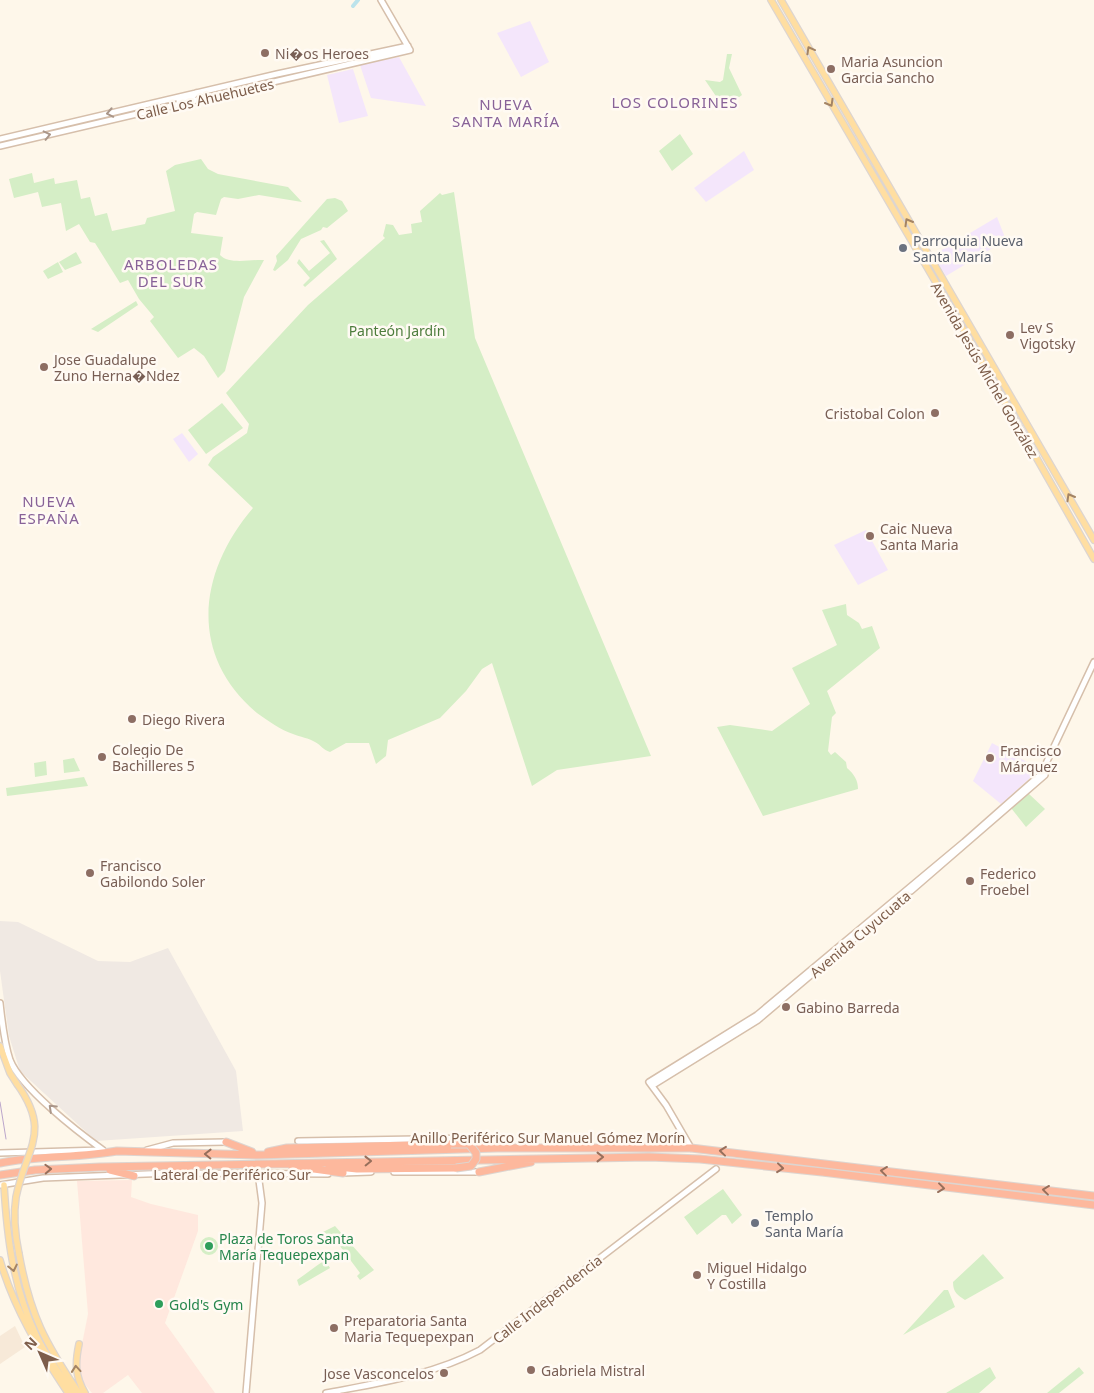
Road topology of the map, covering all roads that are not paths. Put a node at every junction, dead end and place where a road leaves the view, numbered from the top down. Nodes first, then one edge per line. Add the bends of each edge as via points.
1 (381, 0) edge
2 (771, 0) edge
3 (781, 0) edge
4 (409, 48) junction
5 (196, 94) junction
6 (153, 110) junction
7 (0, 139) edge
8 (0, 146) edge
9 (1094, 540) edge
10 (1094, 559) edge
11 (1094, 662) edge
12 (0, 1003) edge
13 (0, 1046) edge
14 (477, 1138) joint
15 (298, 1141) joint
16 (356, 1141) junction
17 (226, 1142) joint
18 (334, 1147) junction
19 (288, 1148) junction
20 (491, 1148) junction
21 (691, 1148) junction
22 (103, 1150) junction
23 (117, 1151) junction
24 (143, 1151) junction
25 (0, 1153) edge
26 (260, 1154) junction
27 (551, 1158) junction
28 (300, 1162) junction
29 (0, 1163) edge
30 (269, 1163) junction
31 (199, 1165) junction
32 (100, 1167) junction
33 (716, 1169) dead end
34 (479, 1172) joint
35 (171, 1173) junction
36 (343, 1173) junction
37 (258, 1174) junction
38 (0, 1175) edge
39 (134, 1176) junction
40 (2, 1185) edge
41 (1094, 1196) edge
42 (1094, 1205) edge
43 (0, 1260) edge
44 (79, 1344) dead end
45 (340, 1392) edge
46 (68, 1393) edge
47 (73, 1393) edge
48 (79, 1393) edge
49 (85, 1393) edge
50 (246, 1393) edge
51 (326, 1393) edge

1 - 4 street
2 -> 10 main road, Avenida Jesús Michel González
9 -> 3 main road, Avenida Jesús Michel González
4 - 5 street, Calle Los Ahuehuetes
4 - 6 street, Calle Los Ahuehuetes
5 - 6 street
5 -> 7 street, Calle Los Ahuehuetes
8 -> 6 street, Calle Los Ahuehuetes
11 - 21 street, Avenida Cuyucuata via 1041,774 890,907 756,1015 651,1084
22 -> 12 street via 18,1075 10,1059
13 - 48 main road, bridge via 10,1072 32,1106 36,1130 15,1208 14,1228 19,1254 33,1313 51,1351
14 - 16 street
14 - 20 highway
15 - 16 street
15 - 19 highway
16 - 18 highway
17 - 24 street via 173,1144
17 - 26 highway
18 - 19 highway
18 - 28 highway, bridge via 469,1144 476,1153 476,1159 471,1166 456,1168 357,1169
19 - 26 highway
20 - 21 highway, Anillo Periférico Sur Manuel Gómez Morín
20 - 26 highway, Anillo Periférico Sur Manuel Gómez Morín
41 -> 21 highway, Anillo Periférico Sur Manuel Gómez Morín
22 - 23 street
22 - 25 street
23 - 24 highway, Anillo Periférico Sur Manuel Gómez Morín
23 - 29 highway, Anillo Periférico Sur Manuel Gómez Morín
26 -> 24 highway, Anillo Periférico Sur Manuel Gómez Morín
28 -> 27 highway, Anillo Periférico Sur Manuel Gómez Morín
27 - 34 highway
27 -> 42 highway, Anillo Periférico Sur Manuel Gómez Morín via 700,1159
28 - 30 highway, Anillo Periférico Sur Manuel Gómez Morín
30 - 31 highway, Anillo Periférico Sur Manuel Gómez Morín
30 - 36 highway
31 - 32 highway, Anillo Periférico Sur Manuel Gómez Morín
31 - 35 highway
38 -> 32 highway, Anillo Periférico Sur Manuel Gómez Morín
32 - 39 highway
33 - 45 street, Calle Independencia via 480,1350 425,1372
34 - 36 street, Lateral de Periférico Sur
35 - 37 street, Lateral de Periférico Sur
35 - 39 street, Lateral de Periférico Sur
36 - 37 street, Lateral de Periférico Sur
37 - 50 street via 262,1203
39 - 40 street, Lateral de Periférico Sur via 32,1179
40 -> 47 main road via 12,1264 25,1308 36,1336
43 - 46 main road via 6,1282 32,1339
49 -> 44 main road via 77,1376
45 - 51 street, Calle Independencia

